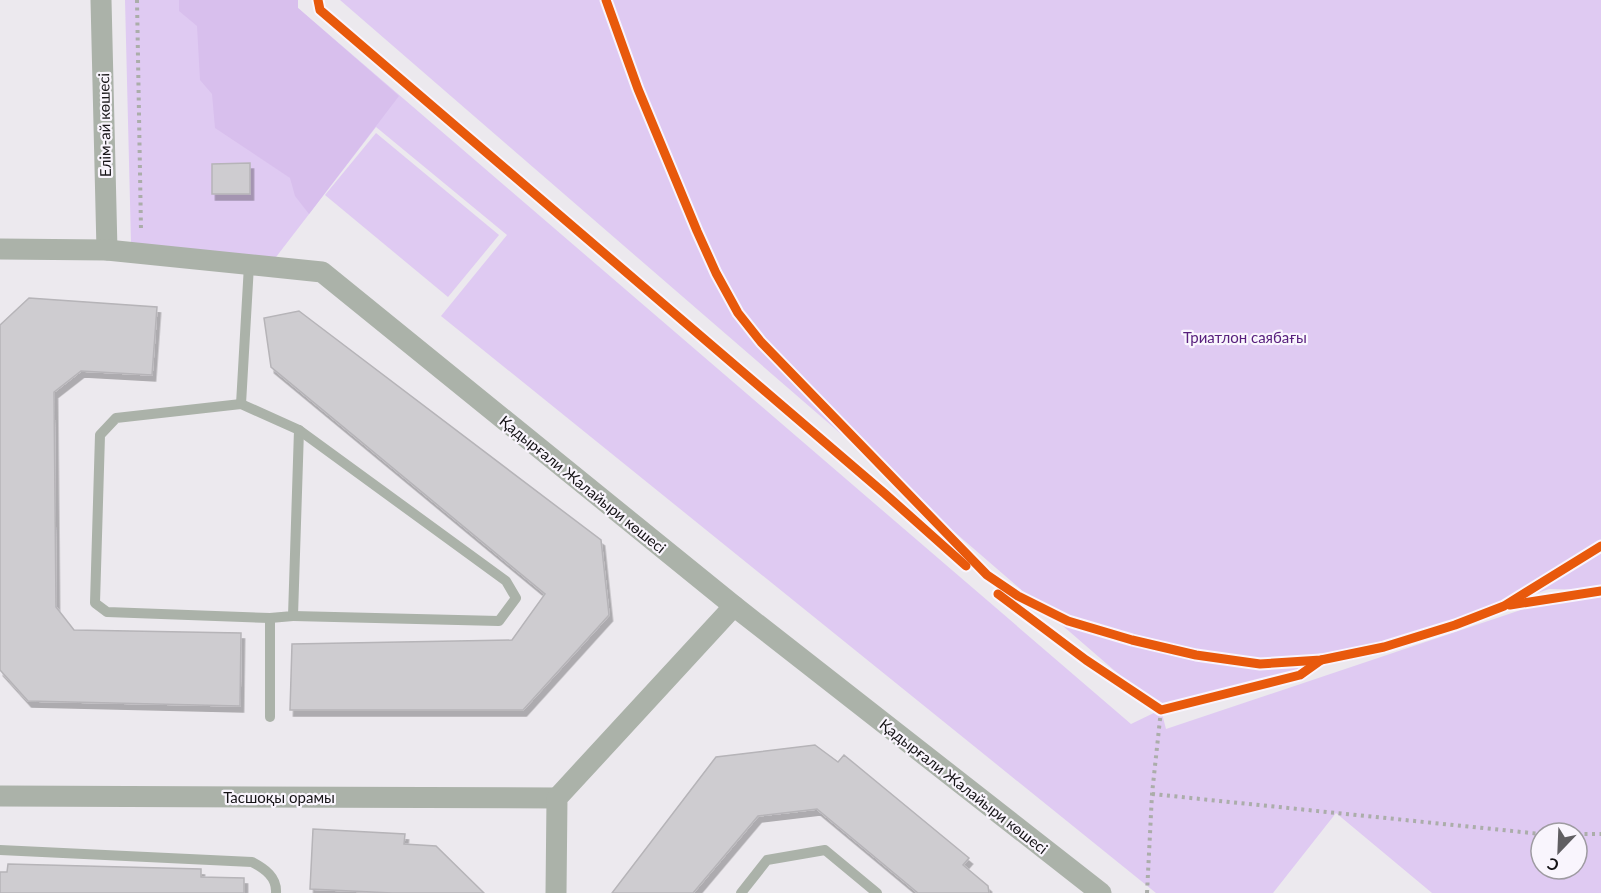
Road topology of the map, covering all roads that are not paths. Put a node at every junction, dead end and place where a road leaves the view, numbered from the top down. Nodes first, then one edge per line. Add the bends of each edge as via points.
1 (101, 0) edge
2 (0, 249) edge
3 (107, 250) junction
4 (249, 265) junction
5 (241, 404) junction
6 (299, 430) junction
7 (734, 606) junction
8 (292, 616) junction
9 (270, 618) junction
10 (270, 717) dead end
11 (0, 796) edge
12 (557, 798) junction
13 (0, 850) edge
14 (276, 893) edge
15 (556, 893) edge
16 (741, 893) edge
17 (877, 893) edge
18 (1101, 893) edge

1 - 3 street, Елім-ай көшесі
2 - 3 street, Қадырғали Жалайыри көшесі
3 - 4 street, Қадырғали Жалайыри көшесі
4 - 5 lane
4 - 7 street, Қадырғали Жалайыри көшесі via 322,272
5 - 6 lane
5 - 9 lane via 116,418 100,435 95,603 107,612
6 - 8 lane
6 - 8 lane via 506,581 516,598 499,621
7 - 12 street
7 - 18 street, Қадырғали Жалайыри көшесі
8 - 9 lane
9 - 10 lane
11 - 12 street, Тасшоқы орамы
12 - 15 street
13 - 14 lane via 252,862 268,871
16 - 17 lane via 767,860 825,850

